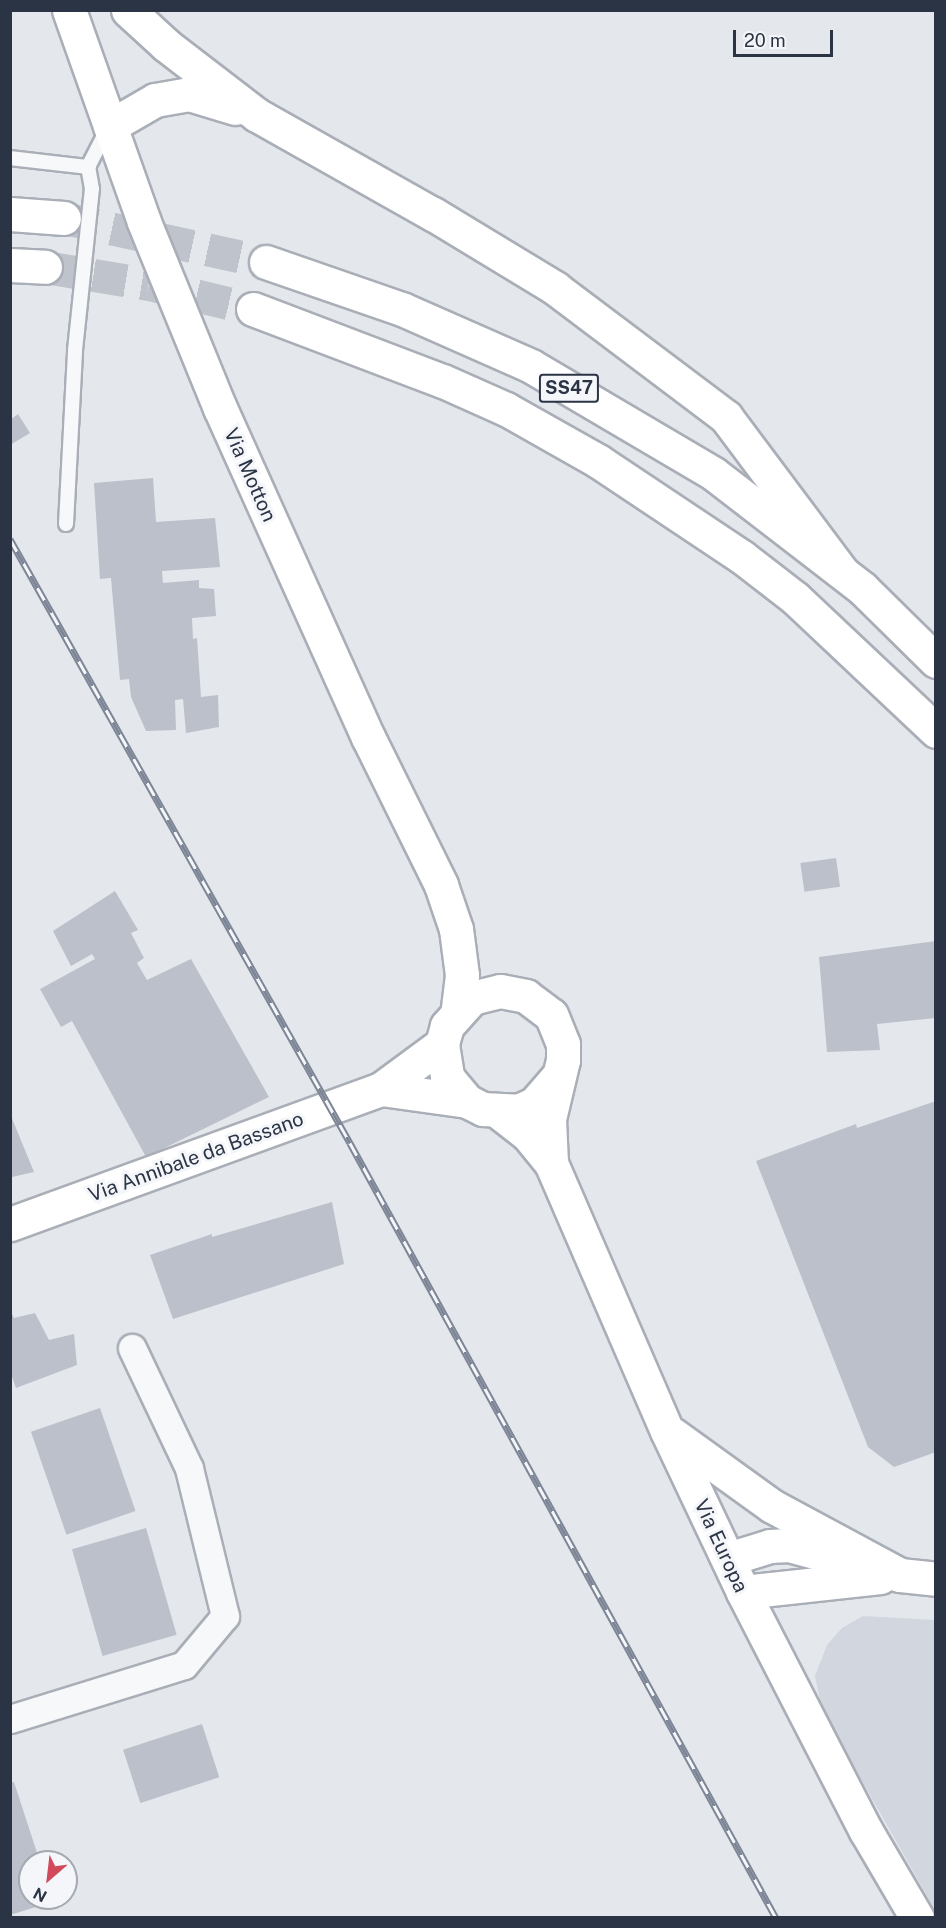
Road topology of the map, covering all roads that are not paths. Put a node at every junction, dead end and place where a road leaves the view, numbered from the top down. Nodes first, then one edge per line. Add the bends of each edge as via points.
1 (69, 10) edge
2 (128, 10) edge
3 (257, 115) junction
4 (110, 126) junction
5 (10, 158) edge
6 (88, 167) junction
7 (10, 214) edge
8 (64, 218) tunnel mouth
9 (266, 262) tunnel mouth
10 (10, 265) edge
11 (45, 267) tunnel mouth
12 (253, 309) tunnel mouth
13 (66, 524) dead end
14 (851, 580) junction
15 (936, 635) edge
16 (936, 661) edge
17 (936, 731) edge
18 (456, 929) junction
19 (511, 991) junction
20 (458, 1010) junction
21 (442, 1044) junction
22 (559, 1075) junction
23 (381, 1089) junction
24 (467, 1101) junction
25 (500, 1113) junction
26 (551, 1162) junction
27 (10, 1224) edge
28 (132, 1348) dead end
29 (667, 1431) junction
30 (728, 1559) junction
31 (900, 1575) junction
32 (936, 1579) edge
33 (743, 1592) junction
34 (10, 1719) edge
35 (917, 1917) edge

1 - 4 main road, Via Motton
2 - 3 main road via 165,45
3 - 4 main road via 189,94 156,100
3 - 14 main road via 555,288 726,417
4 - 6 lane
4 - 18 main road, Via Motton via 144,222 220,408 369,737 441,885
5 - 6 lane
6 - 13 lane via 92,189 75,350
7 - 8 main road
9 - 14 main road, SS47 via 402,309 531,366 714,474
10 - 11 main road
12 - 17 main road, SS47 via 443,381 506,409 598,461 742,557 795,598
14 - 15 main road
14 - 16 main road, SS47
18 - 19 main road, Via Motton via 486,970
18 - 20 main road, Via Motton via 462,975
19 - 20 main road via 472,998
19 - 22 main road, Via Europa via 540,1004 555,1022 563,1044
20 - 21 main road via 447,1026
21 - 23 main road, Via Annibale da Bassano
21 - 24 main road via 447,1077
22 - 25 main road via 534,1104
22 - 26 main road, Via Europa via 549,1119
23 - 24 main road, Via Annibale da Bassano
23 - 27 main road, Via Annibale da Bassano
24 - 25 main road, Via Europa
25 - 26 main road, Via Europa via 529,1136
26 - 29 main road, Via Europa
28 - 34 street via 189,1468 225,1616 184,1665
29 - 30 main road, Via Europa
29 - 31 main road via 772,1506
30 - 31 main road via 770,1546 789,1545
30 - 33 main road, Via Europa
31 - 32 main road
31 - 33 main road
33 - 35 main road, Via Europa via 866,1831

